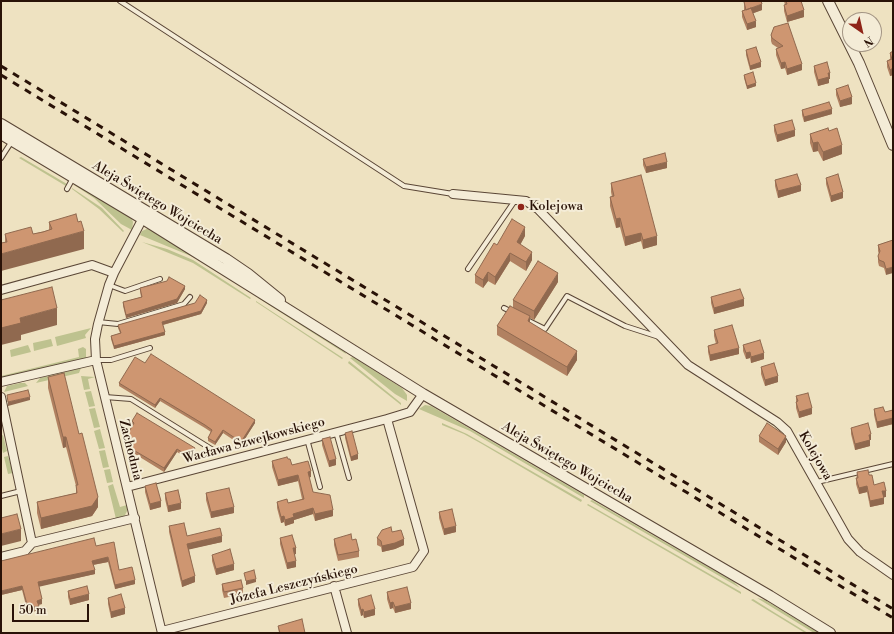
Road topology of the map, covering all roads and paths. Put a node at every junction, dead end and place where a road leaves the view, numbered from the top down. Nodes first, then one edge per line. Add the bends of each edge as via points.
1 (120, 1) edge
2 (828, 1) edge
3 (1, 124) edge
4 (1, 134) edge
5 (14, 137) junction
6 (893, 145) edge
7 (1, 158) edge
8 (76, 174) junction
9 (67, 189) dead end
10 (453, 194) joint
11 (516, 199) junction
12 (145, 215) junction
13 (468, 269) dead end
14 (114, 273) junction
15 (160, 280) dead end
16 (109, 285) junction
17 (1, 290) edge
18 (190, 297) dead end
19 (504, 308) dead end
20 (517, 315) edge
21 (524, 318) edge
22 (98, 322) junction
23 (662, 338) junction
24 (150, 348) dead end
25 (96, 360) junction
26 (1, 382) edge
27 (423, 394) junction
28 (1, 397) edge
29 (104, 397) junction
30 (387, 419) junction
31 (336, 432) junction
32 (307, 439) junction
33 (213, 450) dead end
34 (893, 464) edge
35 (349, 478) dead end
36 (817, 482) junction
37 (127, 487) junction
38 (320, 487) dead end
39 (21, 491) junction
40 (1, 496) edge
41 (135, 518) junction
42 (32, 543) junction
43 (1, 557) edge
44 (893, 575) edge
45 (334, 586) junction
46 (162, 632) edge
47 (347, 633) edge
48 (830, 633) edge

1 - 10 lane via 404,186
2 - 6 street via 859,63
3 - 5 street, Aleja Świętego Wojciecha
4 - 5 street, Aleja Świętego Wojciecha
5 - 7 lane
5 - 8 street, Aleja Świętego Wojciecha
8 - 9 lane
8 - 12 street, Aleja Świętego Wojciecha
10 - 11 street, Kolejowa
11 - 13 lane
11 - 23 street, Kolejowa via 526,201 542,212
12 - 14 street, Zachodnia
12 - 27 street, Aleja Świętego Wojciecha via 248,274 293,312
14 - 16 street, Zachodnia
14 - 17 street via 92,265
15 - 16 lane via 125,291
16 - 22 street, Zachodnia
18 - 22 lane via 184,304 118,324
19 - 20 lane
21 - 23 lane via 545,329 568,296 625,326
22 - 25 street, Zachodnia via 95,339
23 - 36 street, Kolejowa via 688,365 787,431
24 - 25 lane via 111,360
25 - 26 street
25 - 29 street, Zachodnia
27 - 30 street, Wacława Szwejkowskiego via 410,412
27 - 48 street, Aleja Świętego Wojciecha
28 - 39 street
29 - 33 lane via 131,399
29 - 37 street, Zachodnia
30 - 31 street, Wacława Szwejkowskiego
30 - 45 street, Józefa Leszczyńskiego via 424,551 413,567
31 - 32 street, Wacława Szwejkowskiego
31 - 35 lane
32 - 37 street, Wacława Szwejkowskiego
32 - 38 lane
34 - 36 lane
36 - 44 street, Kolejowa via 848,539 860,552
37 - 41 street, Zachodnia
39 - 40 lane
39 - 42 street
41 - 42 street
41 - 46 street, Zachodnia
42 - 43 street via 25,551
45 - 46 street, Józefa Leszczyńskiego
45 - 47 street

